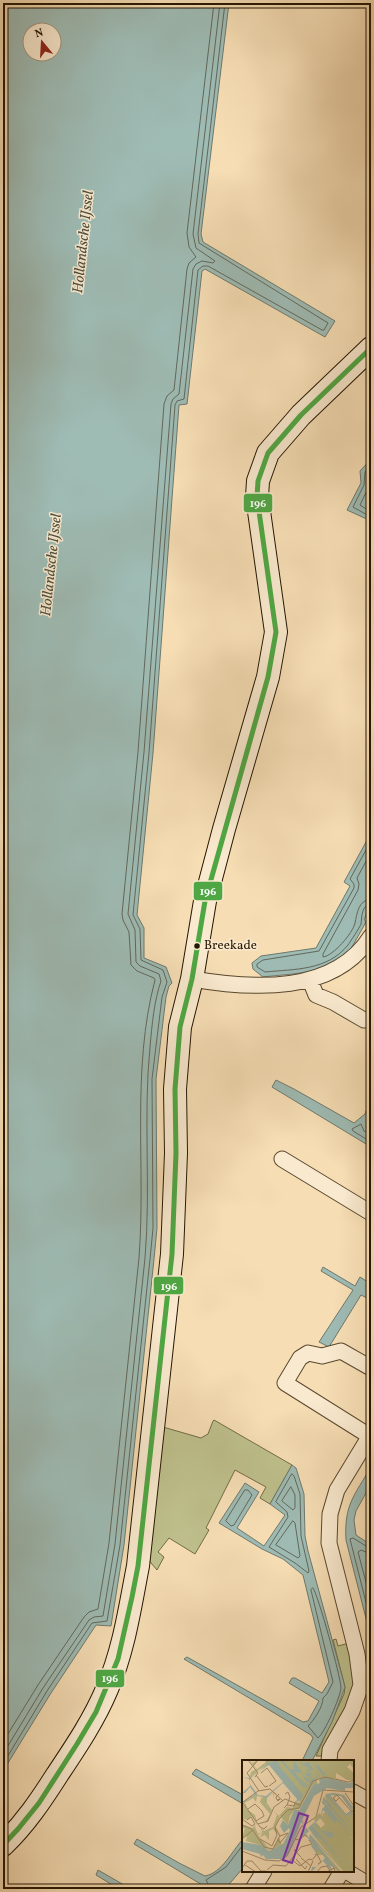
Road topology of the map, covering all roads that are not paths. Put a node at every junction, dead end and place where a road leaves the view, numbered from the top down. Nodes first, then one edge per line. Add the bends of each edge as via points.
1 (371, 348) edge
2 (371, 936) edge
3 (192, 979) junction
4 (310, 980) junction
5 (364, 1020) dead end
6 (282, 1159) dead end
7 (371, 1213) edge
8 (371, 1368) edge
9 (371, 1436) edge
10 (329, 1760) edge
11 (354, 1793) edge
12 (371, 1802) edge
13 (3, 1845) edge
14 (263, 1872) edge
15 (341, 1872) edge
16 (348, 1872) edge
17 (371, 1886) edge
18 (253, 1889) edge
19 (331, 1889) edge

1 - 3 street via 301,415 268,453 261,468 257,496 276,632 268,677 205,901
2 - 4 street via 345,964
3 - 4 street via 245,984 286,984
3 - 13 street via 180,1027 175,1089 176,1153 172,1254 163,1344 138,1566 123,1644 108,1689 87,1730 34,1810
4 - 5 street via 316,995
6 - 7 street
8 - 9 street via 341,1351 322,1356 308,1353 300,1358 285,1383
9 - 10 street via 337,1490 330,1514 329,1543 357,1654 361,1685 352,1711 330,1750
11 - 12 street
14 - 18 street
15 - 19 street
16 - 17 street

